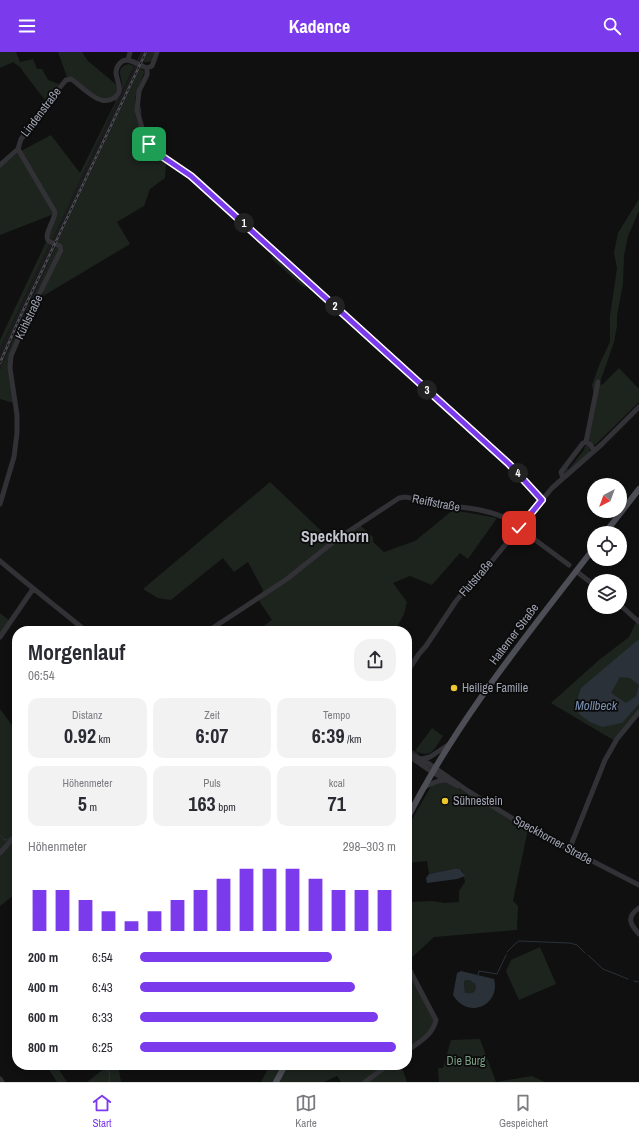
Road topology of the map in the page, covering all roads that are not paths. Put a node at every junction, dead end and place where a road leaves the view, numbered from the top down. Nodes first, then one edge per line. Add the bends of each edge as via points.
1 (130, 52) edge
2 (157, 52) edge
3 (128, 60) junction
4 (148, 68) junction
5 (18, 149) junction
6 (0, 165) edge
7 (598, 382) dead end
8 (639, 407) edge
9 (586, 442) junction
10 (594, 451) junction
11 (562, 478) junction
12 (639, 489) edge
13 (542, 500) junction
14 (0, 504) edge
15 (610, 526) edge
16 (519, 528) junction
17 (587, 559) edge
18 (0, 561) edge
19 (569, 565) dead end
20 (578, 573) junction
21 (587, 580) edge
22 (33, 589) junction
23 (627, 611) edge
24 (639, 622) edge
25 (80, 626) edge
26 (216, 626) edge
27 (0, 637) edge
28 (412, 664) edge
29 (639, 712) edge
30 (448, 745) junction
31 (412, 755) edge
32 (412, 756) edge
33 (421, 759) junction
34 (433, 770) junction
35 (445, 780) junction
36 (424, 787) junction
37 (468, 791) junction
38 (412, 810) edge
39 (12, 839) edge
40 (569, 850) junction
41 (0, 852) edge
42 (639, 885) edge
43 (639, 908) edge
44 (639, 934) edge
45 (412, 974) edge
46 (412, 1047) edge
47 (282, 1070) edge
48 (381, 1070) edge
49 (0, 1078) edge
50 (2, 1082) edge
51 (276, 1082) edge
52 (365, 1082) edge

1 - 3 street
2 - 4 street via 152,66
3 - 4 street
3 - 5 street, Lindenstraße via 121,62 117,67 119,91 113,99 107,101 94,97 71,79 66,80 21,139
4 - 13 street via 139,91 137,110 144,135 154,149 191,176 280,256 509,464
5 - 6 street, Lindenstraße
5 - 14 street, Kühlstraße via 55,212 47,237 60,246 61,250 11,356 17,433 14,457
7 - 9 street
8 - 10 street, Flutstraße
9 - 10 street
9 - 11 street via 561,472
10 - 11 street, Flutstraße
11 - 13 street, Flutstraße
12 - 15 main road
13 - 16 street, Flutstraße
16 - 19 street, Reiffstraße
16 - 26 street, Reiffstraße via 499,515 483,510 399,498 337,539 287,579
16 - 28 street, Flutstraße via 456,601
17 - 20 main road, Halterner Straße
18 - 22 street
20 - 21 street
20 - 30 main road, Halterner Straße via 485,691
22 - 25 street
22 - 27 street
23 - 24 street
29 - 40 street via 617,739 605,760
30 - 33 street via 430,757
30 - 34 main road, Halterner Straße
31 - 33 street
32 - 34 street
33 - 34 street
34 - 35 street, Speckhorner Straße
34 - 36 main road, Halterner Straße
34 - 37 street, Speckhorner Straße
35 - 36 street
35 - 37 street, Speckhorner Straße
36 - 38 main road, Halterner Straße
37 - 40 street, Speckhorner Straße
39 - 41 street
40 - 42 street, Speckhorner Straße
43 - 44 street via 630,919
45 - 46 street via 436,1020 430,1033
47 - 51 main road
48 - 52 street
49 - 50 street

